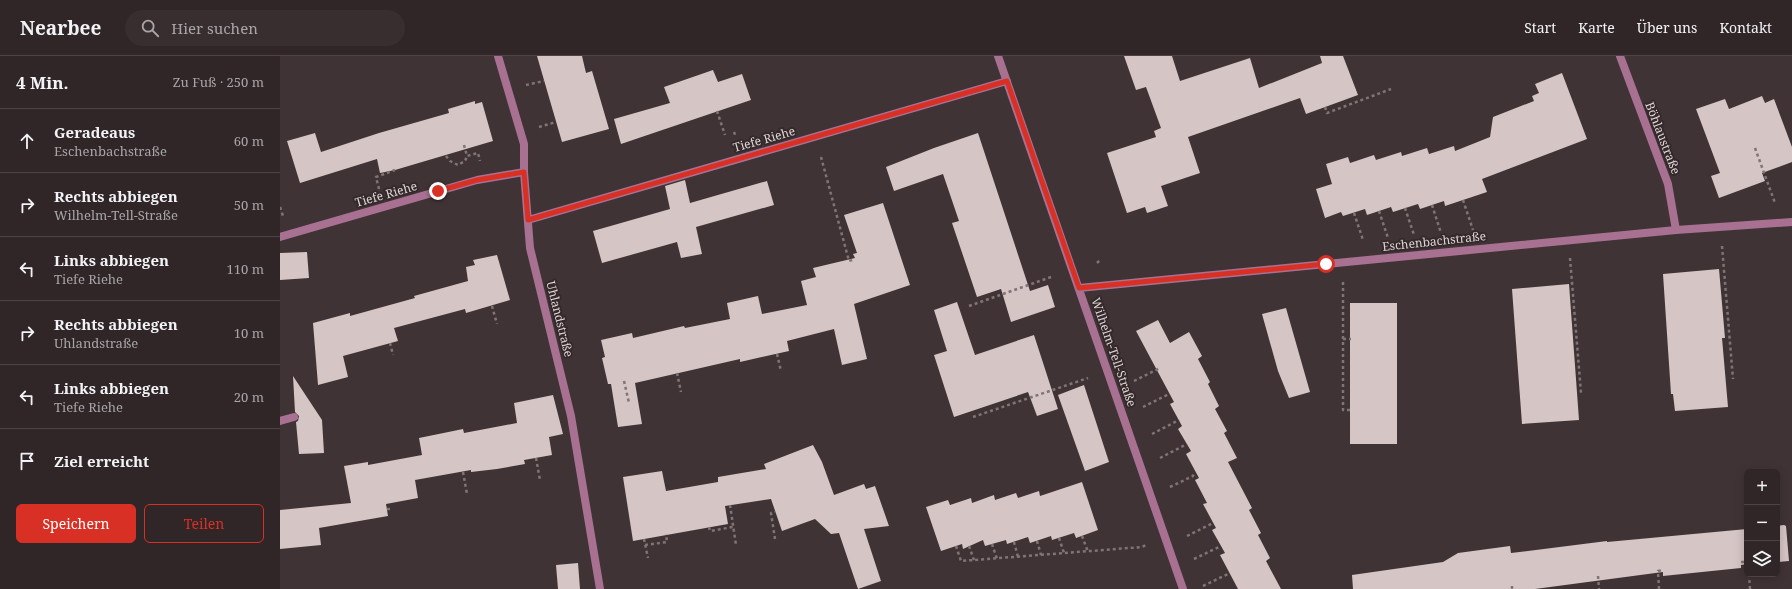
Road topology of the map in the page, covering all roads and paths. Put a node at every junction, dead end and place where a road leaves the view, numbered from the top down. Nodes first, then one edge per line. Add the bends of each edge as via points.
1 (498, 56) edge
2 (998, 56) edge
3 (1620, 56) edge
4 (544, 81) dead end
5 (1007, 81) junction
6 (523, 86) dead end
7 (1391, 89) dead end
8 (1325, 107) dead end
9 (717, 111) dead end
10 (556, 122) dead end
11 (536, 128) dead end
12 (734, 132) dead end
13 (726, 135) dead end
14 (736, 136) dead end
15 (464, 145) dead end
16 (1755, 148) dead end
17 (446, 156) dead end
18 (467, 156) junction
19 (821, 157) dead end
20 (480, 161) dead end
21 (395, 170) dead end
22 (524, 172) junction
23 (380, 191) dead end
24 (1463, 200) dead end
25 (1775, 203) dead end
26 (1432, 205) dead end
27 (1405, 208) dead end
28 (1379, 211) dead end
29 (1354, 213) dead end
30 (528, 220) junction
31 (1792, 222) edge
32 (1473, 230) dead end
33 (1676, 230) junction
34 (1441, 233) dead end
35 (1414, 235) dead end
36 (280, 237) edge
37 (1388, 238) dead end
38 (1363, 240) dead end
39 (1722, 243) dead end
40 (1570, 258) dead end
41 (855, 259) dead end
42 (1100, 260) dead end
43 (1097, 263) dead end
44 (1049, 278) dead end
45 (1343, 281) dead end
46 (1079, 288) junction
47 (492, 306) dead end
48 (969, 306) dead end
49 (497, 324) dead end
50 (1343, 339) junction
51 (1351, 339) dead end
52 (390, 343) dead end
53 (777, 354) dead end
54 (393, 355) dead end
55 (1160, 368) dead end
56 (781, 371) dead end
57 (676, 374) dead end
58 (1088, 378) dead end
59 (1733, 379) dead end
60 (624, 381) dead end
61 (1134, 381) dead end
62 (681, 392) dead end
63 (1581, 393) dead end
64 (1169, 394) dead end
65 (629, 403) dead end
66 (1143, 407) dead end
67 (1350, 410) dead end
68 (294, 417) dead end
69 (973, 417) dead end
70 (1179, 420) dead end
71 (280, 421) edge
72 (1152, 434) dead end
73 (1187, 444) dead end
74 (536, 458) dead end
75 (1160, 458) dead end
76 (463, 472) dead end
77 (1195, 472) dead end
78 (540, 480) dead end
79 (1170, 487) dead end
80 (467, 494) dead end
81 (730, 505) dead end
82 (392, 509) dead end
83 (387, 510) dead end
84 (775, 512) dead end
85 (1213, 523) dead end
86 (709, 527) dead end
87 (733, 527) junction
88 (666, 534) dead end
89 (1082, 536) dead end
90 (1187, 536) dead end
91 (1059, 538) dead end
92 (644, 539) dead end
93 (775, 539) dead end
94 (1036, 541) dead end
95 (1014, 542) dead end
96 (992, 544) dead end
97 (646, 545) junction
98 (736, 545) dead end
99 (1146, 545) dead end
100 (956, 546) dead end
101 (969, 546) dead end
102 (1221, 546) dead end
103 (1088, 552) junction
104 (1064, 553) junction
105 (1041, 555) junction
106 (1018, 557) junction
107 (648, 558) dead end
108 (997, 559) junction
109 (974, 560) junction
110 (1194, 560) dead end
111 (1740, 562) dead end
112 (1744, 562) edge
113 (1663, 570) dead end
114 (1230, 573) dead end
115 (1598, 576) dead end
116 (1749, 577) edge
117 (1204, 586) dead end
118 (600, 589) edge
119 (1183, 589) edge
120 (1599, 589) edge
121 (1659, 589) edge
122 (1750, 589) edge

1 - 22 street, Uhlandstraße via 524,144
2 - 5 street, Wilhelm-Tell-Straße
3 - 33 street, Böhlaustraße via 1668,184
4 - 6 path
5 - 30 street, Tiefe Riehe
5 - 46 street, Wilhelm-Tell-Straße
7 - 8 path via 1327,113
9 - 13 path
10 - 11 path
12 - 14 path
15 - 18 path
16 - 25 path
17 - 18 path via 450,162 458,165 465,161
18 - 20 path via 478,153
19 - 41 path via 849,261
21 - 23 path via 376,177
22 - 30 street, Uhlandstraße
22 - 36 street, Tiefe Riehe via 477,180
24 - 32 path
26 - 34 path
27 - 35 path
28 - 37 path
29 - 38 path
30 - 118 street, Uhlandstraße via 530,248 571,416
31 - 33 street, Eschenbachstraße
33 - 46 street, Eschenbachstraße
39 - 59 path
40 - 63 path
42 - 43 path
44 - 48 path
45 - 50 path
46 - 119 street, Wilhelm-Tell-Straße
47 - 49 path
50 - 51 path
50 - 67 path via 1343,410
52 - 54 path
53 - 56 path
55 - 61 path
57 - 62 path
58 - 69 path
60 - 65 path
64 - 66 path
68 - 71 street
70 - 72 path
73 - 75 path
74 - 78 path
76 - 80 path
77 - 79 path
81 - 87 path
82 - 83 path
84 - 93 path via 771,513
85 - 90 path
86 - 87 path via 710,531
87 - 98 path
88 - 97 path via 667,542
89 - 103 path
91 - 104 path
92 - 97 path
94 - 105 path
95 - 106 path
96 - 108 path
97 - 107 path
99 - 103 path
100 - 109 path via 961,561
101 - 109 path
102 - 110 path
103 - 104 path
104 - 105 path
105 - 106 path
106 - 108 path
108 - 109 path
111 - 112 path
113 - 121 path via 1658,571
114 - 117 path
115 - 120 path
116 - 122 path

